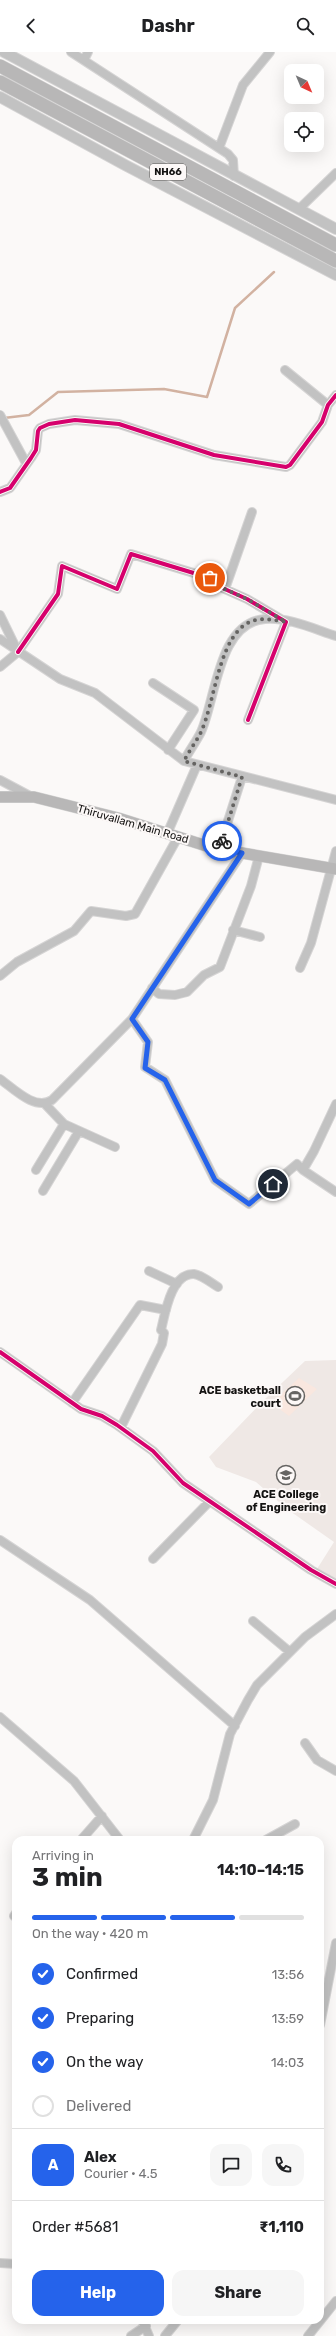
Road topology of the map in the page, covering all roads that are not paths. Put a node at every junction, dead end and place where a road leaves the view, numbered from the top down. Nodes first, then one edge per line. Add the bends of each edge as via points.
1 (4, 52) edge
2 (71, 52) edge
3 (88, 52) edge
4 (270, 52) edge
5 (84, 60) junction
6 (0, 66) edge
7 (0, 82) edge
8 (0, 97) edge
9 (218, 148) junction
10 (336, 173) edge
11 (234, 176) junction
12 (299, 209) junction
13 (336, 229) edge
14 (336, 245) edge
15 (336, 261) edge
16 (336, 276) edge
17 (285, 370) dead end
18 (336, 395) edge
19 (328, 404) junction
20 (0, 415) edge
21 (26, 463) junction
22 (0, 492) edge
23 (252, 512) dead end
24 (226, 589) junction
25 (0, 615) edge
26 (286, 622) junction
27 (336, 636) edge
28 (0, 639) edge
29 (18, 652) junction
30 (0, 667) edge
31 (153, 683) dead end
32 (248, 720) dead end
33 (168, 750) junction
34 (184, 761) junction
35 (197, 765) junction
36 (242, 777) junction
37 (0, 780) edge
38 (30, 796) junction
39 (0, 797) edge
40 (336, 800) edge
41 (167, 834) junction
42 (178, 837) junction
43 (219, 849) junction
44 (336, 851) edge
45 (242, 853) junction
46 (259, 856) junction
47 (333, 869) edge
48 (233, 930) junction
49 (260, 937) dead end
50 (300, 968) dead end
51 (0, 976) edge
52 (152, 988) junction
53 (132, 1019) junction
54 (0, 1079) edge
55 (45, 1104) junction
56 (336, 1104) edge
57 (64, 1124) junction
58 (79, 1131) junction
59 (115, 1147) dead end
60 (36, 1170) dead end
61 (303, 1170) junction
62 (43, 1191) dead end
63 (336, 1192) edge
64 (149, 1271) dead end
65 (177, 1284) junction
66 (218, 1287) dead end
67 (166, 1310) junction
68 (0, 1352) edge
69 (72, 1403) junction
70 (121, 1428) junction
71 (210, 1501) junction
72 (0, 1540) edge
73 (153, 1559) dead end
74 (336, 1584) edge
75 (336, 1614) edge
76 (253, 1620) dead end
77 (290, 1652) junction
78 (0, 1717) edge
79 (235, 1726) junction
80 (305, 1743) dead end
81 (336, 1770) edge
82 (102, 1816) junction
83 (295, 1824) dead end
84 (84, 1836) edge
85 (117, 1836) edge
86 (195, 1836) edge
87 (273, 1836) edge
88 (336, 1942) edge
89 (324, 2004) edge
90 (0, 2263) edge
91 (12, 2264) edge
92 (336, 2301) edge
93 (324, 2316) edge
94 (143, 2324) edge
95 (144, 2324) edge
96 (175, 2324) edge
97 (318, 2324) edge
98 (131, 2336) edge
99 (149, 2336) edge
100 (165, 2336) edge
101 (308, 2336) edge

1 - 11 street
2 - 5 street
3 - 5 street
4 - 9 street via 243,85
5 - 9 street
6 - 14 highway, NH66
7 - 15 highway, NH66
8 - 16 street
9 - 11 street via 233,160
10 - 12 street
11 - 12 street
12 - 13 street
17 - 19 street
18 - 19 street
19 - 21 street via 322,422 300,449 293,463 286,466 214,455 136,428 75,420 44,425 38,431 34,454
20 - 21 street
21 - 22 street via 10,488
23 - 24 street
24 - 26 street
24 - 29 street via 209,582 210,578 131,554 117,589 62,566 58,594
25 - 29 street
26 - 27 street
26 - 32 street
26 - 34 street via 272,619 256,620 237,632 226,653 201,732
28 - 29 street
29 - 30 street
29 - 33 street via 60,679 95,693
31 - 33 street via 194,710
33 - 34 street
34 - 35 street
35 - 36 street
35 - 41 street
36 - 40 street
36 - 43 street
37 - 38 street
38 - 39 main road, Thiruvallam Main Road
38 - 41 main road, Thiruvallam Main Road via 118,818
41 - 42 main road, Thiruvallam Main Road
42 - 43 main road, Thiruvallam Main Road
42 - 51 street via 135,914 126,916 91,911 74,932 17,962
43 - 45 main road, Thiruvallam Main Road
44 - 47 street
45 - 46 main road, Thiruvallam Main Road
45 - 52 street
46 - 47 main road, Thiruvallam Main Road
46 - 48 street via 251,886
47 - 50 street
48 - 49 street
48 - 52 street via 220,967 204,975 187,992 175,995 159,994
52 - 53 street
53 - 55 street via 107,1047
53 - 61 street via 148,1042 145,1068 165,1080 215,1180 249,1204 297,1164
54 - 55 street via 36,1104
55 - 57 street
56 - 61 street
57 - 58 street
57 - 60 street
58 - 59 street
58 - 62 street
61 - 63 street
64 - 65 street
65 - 66 street via 183,1278 194,1274
65 - 67 street via 169,1297
67 - 69 street via 140,1305
67 - 70 street via 161,1330 164,1333 162,1344
68 - 69 street
69 - 70 street via 102,1416
70 - 71 street via 154,1451 183,1483
71 - 73 street
71 - 74 street via 311,1570
72 - 79 street via 90,1600
75 - 77 street via 305,1636
76 - 77 street
77 - 79 street via 257,1685
78 - 82 street via 74,1781
79 - 86 street via 226,1747 213,1800
80 - 81 street via 317,1760
82 - 84 street
82 - 85 street
83 - 87 street
88 - 89 street
90 - 91 street
92 - 93 street
94 - 98 street
95 - 99 street
96 - 100 street
97 - 101 street

